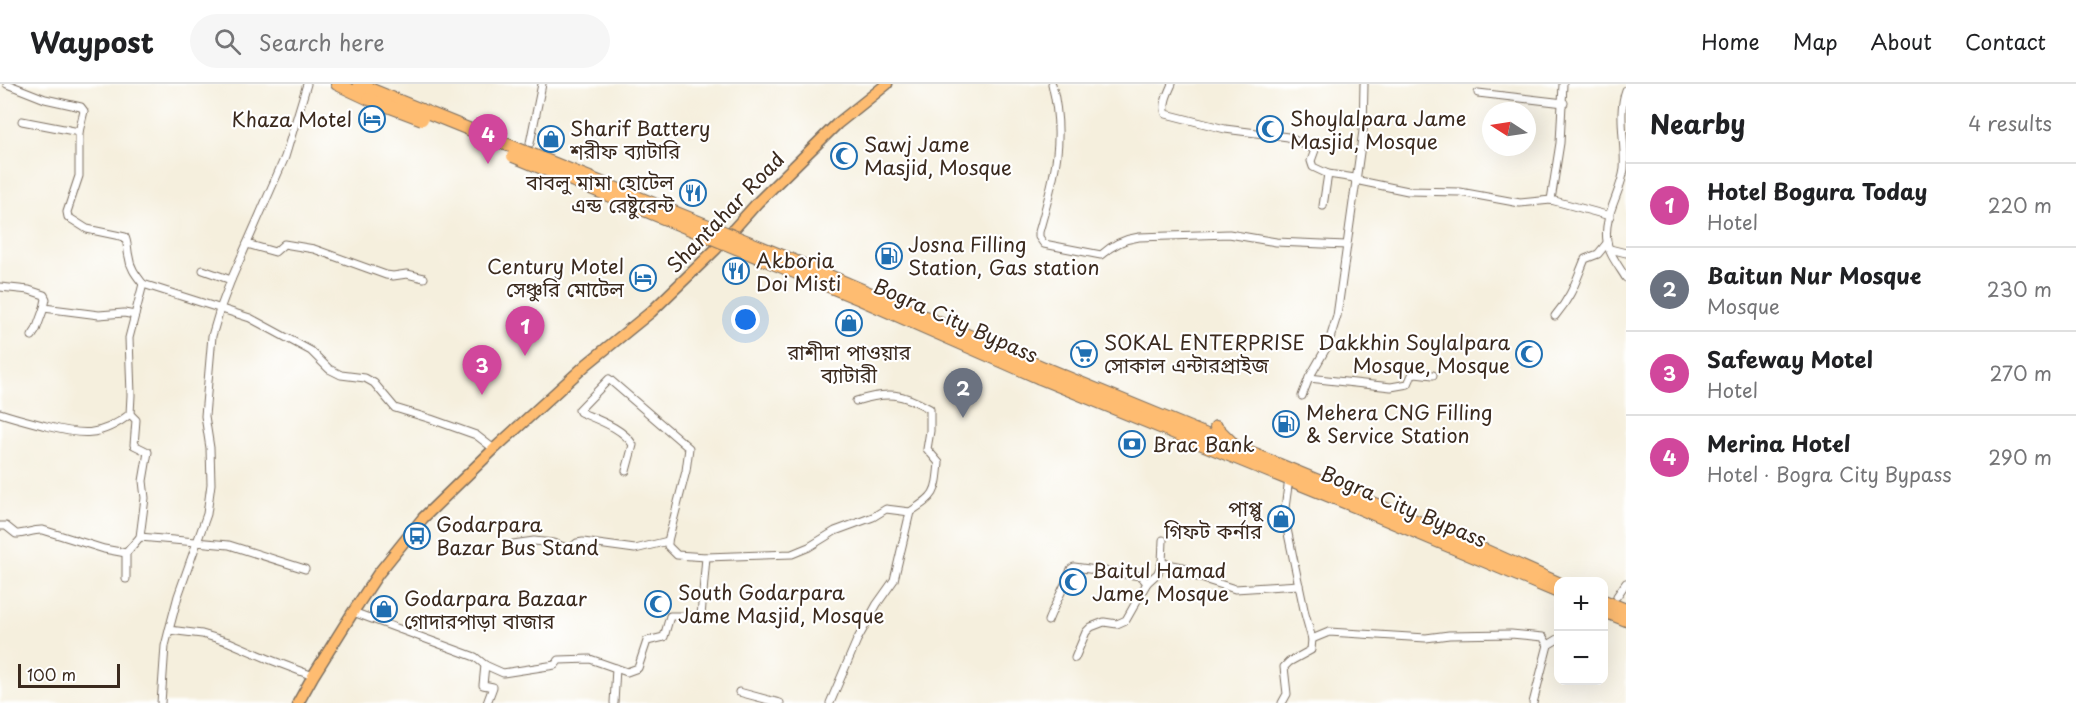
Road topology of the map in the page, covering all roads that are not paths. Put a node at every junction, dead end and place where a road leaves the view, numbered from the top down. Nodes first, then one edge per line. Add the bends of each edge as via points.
1 (7, 84) edge
2 (307, 84) edge
3 (337, 84) edge
4 (359, 84) edge
5 (542, 84) edge
6 (887, 84) edge
7 (1052, 84) edge
8 (1172, 84) edge
9 (1364, 84) edge
10 (1563, 84) edge
11 (1626, 90) edge
12 (1478, 93) dead end
13 (371, 95) junction
14 (1564, 103) junction
15 (22, 121) dead end
16 (79, 132) junction
17 (530, 143) dead end
18 (1328, 174) junction
19 (1355, 179) junction
20 (1551, 201) junction
21 (1323, 206) dead end
22 (1610, 216) junction
23 (247, 244) junction
24 (1346, 245) junction
25 (1608, 246) junction
26 (1626, 254) edge
27 (203, 270) dead end
28 (424, 278) dead end
29 (1626, 278) edge
30 (231, 280) junction
31 (143, 284) junction
32 (0, 287) edge
33 (44, 308) junction
34 (220, 309) junction
35 (135, 315) junction
36 (1555, 316) dead end
37 (32, 336) dead end
38 (1042, 373) junction
39 (1433, 375) dead end
40 (1309, 378) junction
41 (1302, 396) dead end
42 (856, 401) dead end
43 (0, 414) edge
44 (130, 414) junction
45 (1216, 427) dead end
46 (1237, 448) junction
47 (494, 449) junction
48 (626, 471) dead end
49 (1288, 486) dead end
50 (910, 512) junction
51 (0, 526) edge
52 (140, 537) junction
53 (1163, 540) dead end
54 (668, 541) junction
55 (198, 542) junction
56 (513, 544) dead end
57 (126, 553) junction
58 (706, 557) junction
59 (1162, 563) junction
60 (306, 569) dead end
61 (126, 579) dead end
62 (1554, 581) edge
63 (1148, 582) junction
64 (1626, 583) edge
65 (1299, 585) junction
66 (1554, 590) edge
67 (1617, 596) dead end
68 (1608, 603) edge
69 (1626, 610) edge
70 (353, 612) junction
71 (1608, 613) edge
72 (1626, 620) edge
73 (1048, 621) dead end
74 (169, 630) junction
75 (1312, 639) junction
76 (1554, 641) edge
77 (1548, 645) junction
78 (1075, 658) dead end
79 (485, 665) junction
80 (616, 668) junction
81 (313, 676) junction
82 (739, 692) dead end
83 (830, 701) edge
84 (161, 703) edge
85 (298, 703) edge
86 (487, 703) edge
87 (614, 703) edge
88 (780, 703) edge
89 (839, 703) edge
90 (1282, 703) edge
91 (1533, 703) edge

1 - 16 street via 45,99 81,107 85,114
2 - 23 street via 285,157
3 - 13 highway, Bogra City Bypass
4 - 13 highway, Bogra City Bypass
5 - 17 street
6 - 47 main road, Shantahar Road via 837,124 651,312
7 - 24 street via 1058,114 1057,167 1039,232 1044,244 1101,255 1127,238 1139,237 1229,234 1276,242
8 - 18 street via 1166,97 1166,114 1225,129 1288,137 1315,150 1313,167
9 - 19 street via 1363,131
10 - 14 street
11 - 22 street via 1622,103 1624,170
12 - 14 street
13 - 38 highway, Bogra City Bypass, bridge
14 - 20 street
15 - 16 street
16 - 31 street via 79,176 68,217 87,229 125,237 129,260
18 - 19 street
18 - 21 street
19 - 20 street via 1408,191 1460,192 1520,203
19 - 24 street
20 - 22 street
22 - 25 street
23 - 28 street via 272,252 284,244 314,249 386,275
23 - 30 street
24 - 40 street via 1337,316 1328,345
25 - 26 street
25 - 29 street
25 - 36 street via 1585,259 1570,297
27 - 30 street
30 - 34 street
31 - 34 street
31 - 35 street
32 - 33 street via 44,295
33 - 35 street
33 - 37 street
34 - 47 street via 250,318 311,351 341,375 374,383 395,408 476,435
34 - 55 street via 212,336 205,416 211,484
35 - 44 street via 129,338
38 - 46 highway, Bogra City Bypass
38 - 66 highway, Bogra City Bypass
39 - 40 street via 1415,373 1408,384 1391,387
40 - 41 street
42 - 50 street via 894,395 910,398 930,409 927,449 939,463 937,483 931,499
43 - 44 street via 79,434 101,431
44 - 52 street via 136,420 134,445 148,452
45 - 46 highway
46 - 62 highway, Bogra City Bypass
47 - 70 main road, Shantahar Road via 423,518
48 - 54 street via 633,445 630,439 579,410 609,379 689,448
49 - 65 street via 1287,529
50 - 58 street via 886,509 792,554
50 - 83 street via 894,580 857,640
51 - 57 street via 16,534 44,530
52 - 55 street
52 - 57 street
53 - 59 street
54 - 56 street via 635,549 584,542 570,549 553,543
54 - 58 street via 677,555
55 - 60 street via 229,545
55 - 74 street
57 - 61 street
58 - 80 street via 701,616 670,615 664,637 646,641 638,668 627,672
59 - 63 street
59 - 65 street via 1184,567 1188,574 1235,589
63 - 73 street via 1142,576 1074,567
63 - 78 street via 1126,620 1091,627
64 - 67 street
65 - 75 street
68 - 69 highway
70 - 79 street via 475,657
70 - 81 main road, Shantahar Road
71 - 72 highway
74 - 81 street via 229,642
74 - 84 street
75 - 77 street via 1329,632 1426,638 1511,634 1543,637
75 - 90 street via 1311,650 1284,667 1287,694
76 - 77 street
77 - 91 street
79 - 80 street via 510,673 555,665 559,660 584,658
79 - 86 street via 483,685 493,687
80 - 87 street
81 - 85 main road, Shantahar Road
82 - 88 street
83 - 89 street

